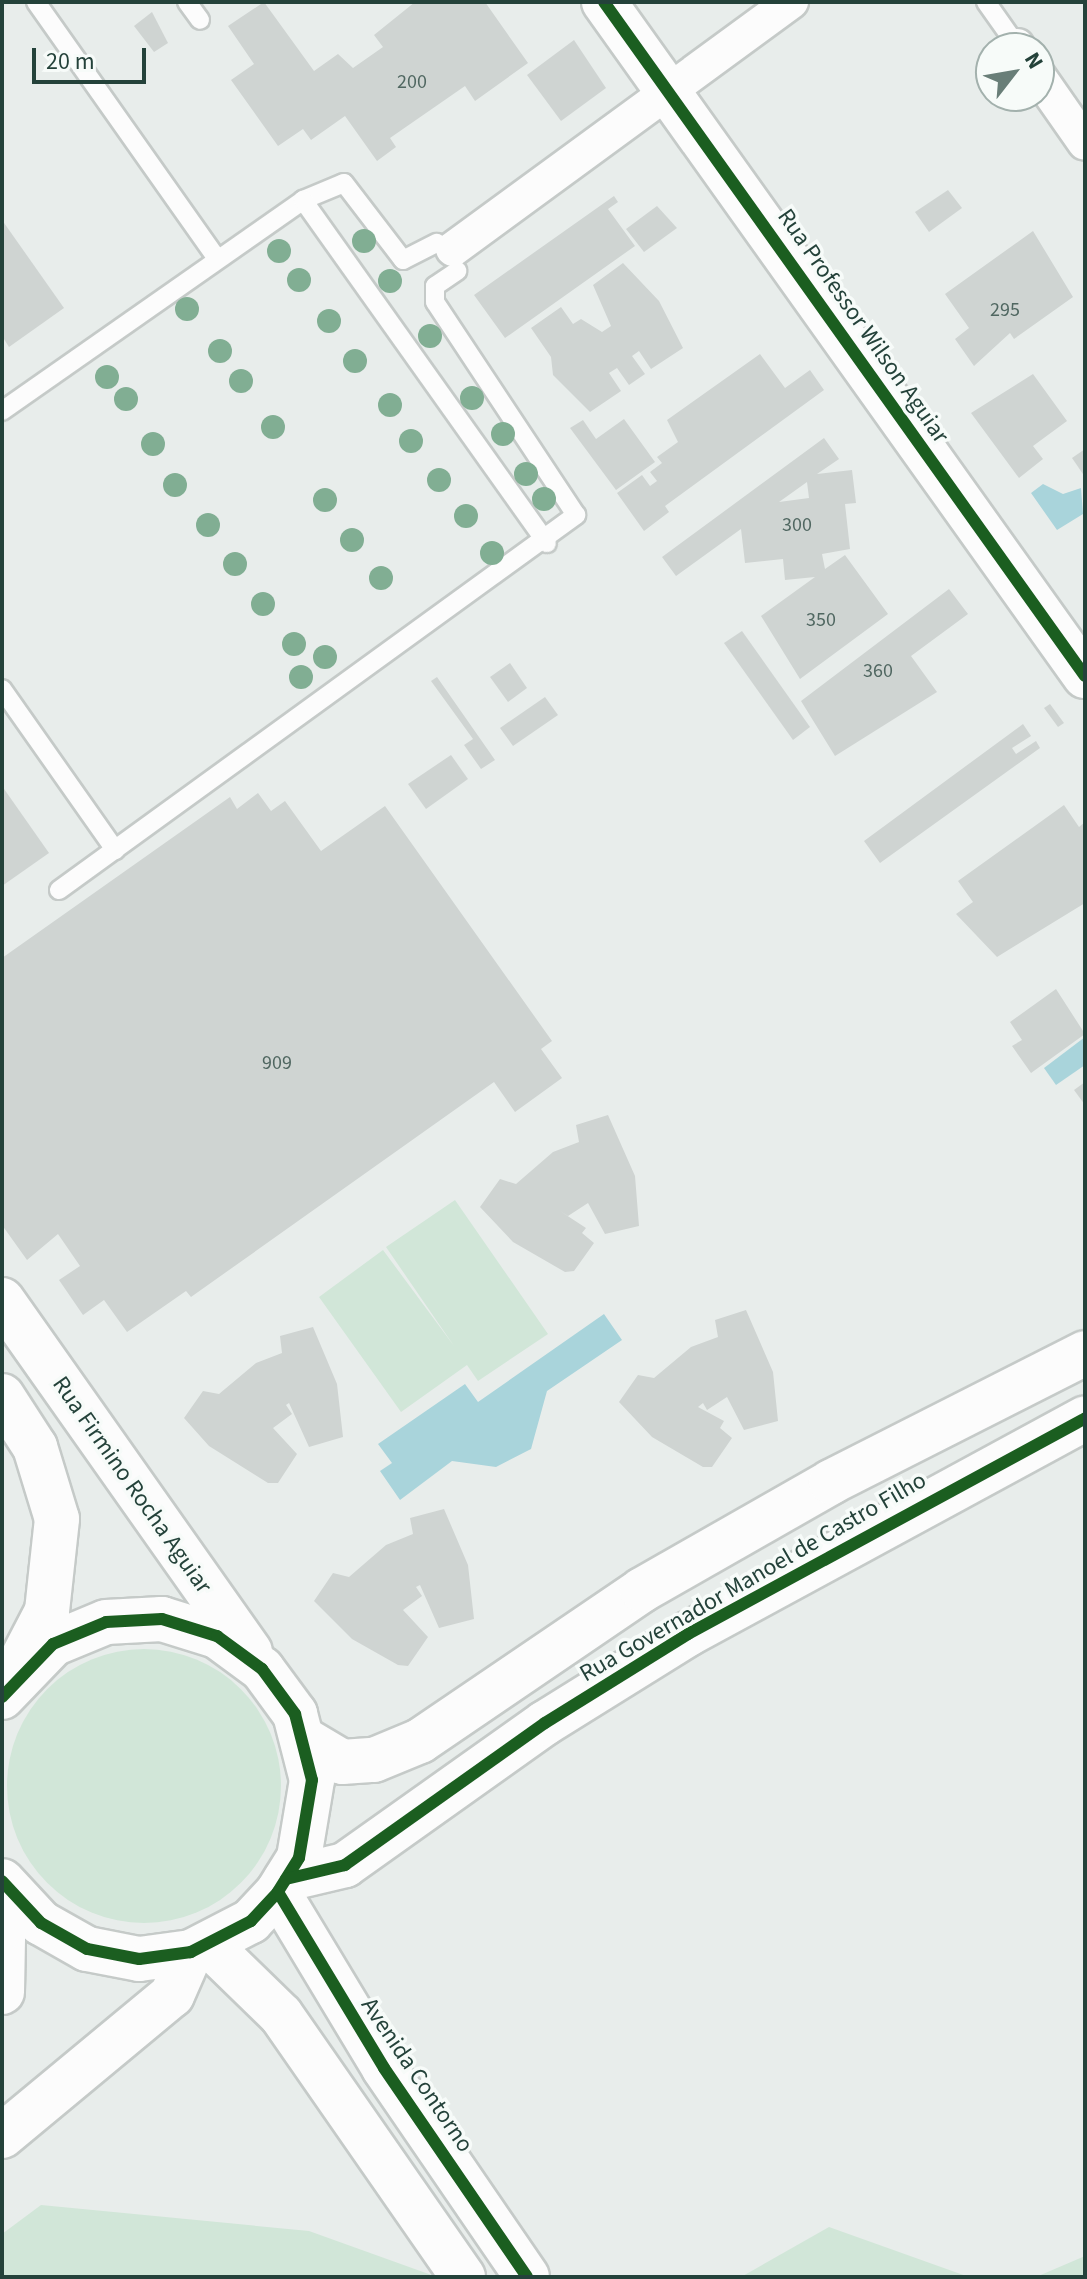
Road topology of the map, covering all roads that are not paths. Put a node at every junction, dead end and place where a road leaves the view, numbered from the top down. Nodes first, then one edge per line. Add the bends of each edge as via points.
1 (36, 2) edge
2 (187, 2) edge
3 (604, 2) edge
4 (791, 2) edge
5 (986, 2) edge
6 (200, 20) dead end
7 (1007, 32) edge
8 (668, 91) junction
9 (1055, 100) edge
10 (1085, 143) edge
11 (303, 200) junction
12 (449, 254) junction
13 (216, 257) junction
14 (4, 405) edge
15 (547, 543) junction
16 (1085, 676) edge
17 (2, 689) edge
18 (115, 850) junction
19 (59, 890) dead end
20 (2, 1300) edge
21 (1085, 1353) edge
22 (2, 1396) edge
23 (975, 1409) junction
24 (1085, 1418) edge
25 (1005, 1463) junction
26 (262, 1669) junction
27 (513, 1679) junction
28 (7, 1689) edge
29 (545, 1723) junction
30 (305, 1740) junction
31 (3, 1884) edge
32 (282, 1886) junction
33 (200, 1949) junction
34 (2, 1992) edge
35 (2, 2136) edge
36 (463, 2277) edge
37 (527, 2277) edge

1 - 13 lane
2 - 6 lane
3 - 8 street, Rua Professor Wilson Aguiar
4 - 8 street
5 - 7 lane
8 - 12 street
8 - 16 street, Rua Professor Wilson Aguiar
9 - 10 street
11 - 12 lane via 344,183 403,260
11 - 13 lane
11 - 15 lane
12 - 15 lane via 435,286 435,302 576,509
13 - 14 lane
15 - 18 lane
17 - 18 lane
18 - 19 lane
20 - 26 street, Rua Firmino Rocha Aguiar
21 - 23 street, Rua Governador Manoel de Castro Filho
22 - 28 street via 35,1447 57,1519 47,1611
23 - 25 street
23 - 27 street, Rua Governador Manoel de Castro Filho via 642,1590
24 - 25 street, Rua Governador Manoel de Castro Filho
25 - 29 street, Rua Governador Manoel de Castro Filho via 688,1634
26 - 28 street via 217,1636 162,1619 106,1622 53,1644
26 - 30 street, Rua Firmino Rocha Aguiar
27 - 29 street
27 - 30 street, Rua Governador Manoel de Castro Filho via 420,1741 374,1760 342,1762
29 - 32 street, Rua Governador Manoel de Castro Filho via 345,1865
30 - 32 street via 310,1820
31 - 33 street via 41,1923 87,1949 139,1959
31 - 34 street
32 - 33 street via 251,1921
32 - 37 street, Avenida Contorno via 384,2068
33 - 35 street via 172,1995
33 - 36 street via 281,2015

